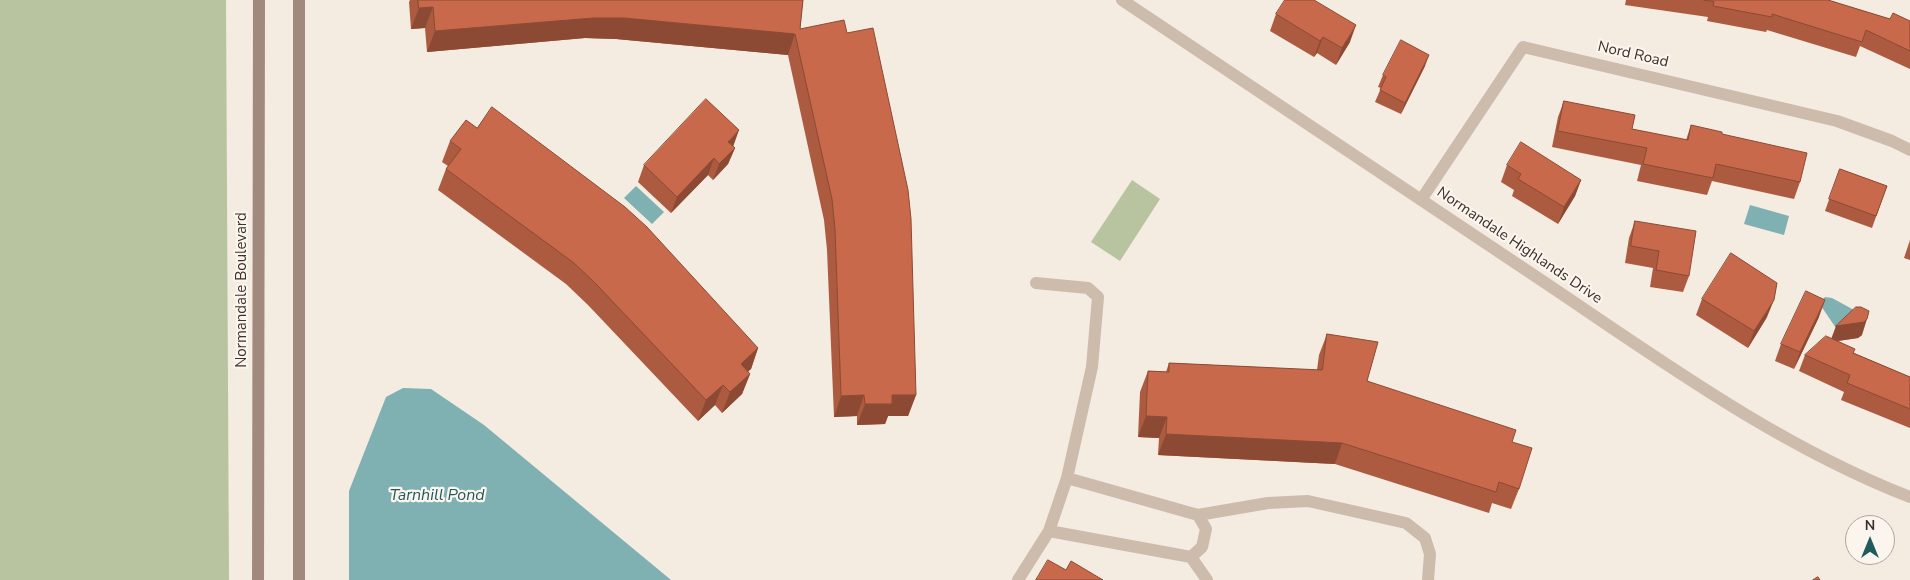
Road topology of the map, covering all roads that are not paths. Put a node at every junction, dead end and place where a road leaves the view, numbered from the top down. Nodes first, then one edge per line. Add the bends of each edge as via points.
1 (259, 0) edge
2 (299, 0) edge
3 (1122, 0) edge
4 (1910, 150) edge
5 (1421, 200) junction
6 (1036, 283) dead end
7 (1067, 478) junction
8 (1910, 498) edge
9 (1198, 515) junction
10 (1049, 531) junction
11 (1191, 557) junction
12 (258, 580) edge
13 (299, 580) edge
14 (1018, 580) edge
15 (1207, 580) edge
16 (1428, 580) edge

1 - 12 main road, Normandale Boulevard
2 - 13 main road
3 - 5 street, Normandale Highlands Drive
4 - 5 street, Nord Road via 1837,121 1523,47
5 - 8 street, Normandale Highlands Drive via 1684,376 1781,436
6 - 7 street via 1088,288 1098,297 1092,367
7 - 9 street
7 - 10 street
9 - 11 street via 1206,529 1202,548
9 - 16 street via 1268,503 1308,501 1406,524 1425,538 1430,554
10 - 11 street
10 - 14 street
11 - 15 street

